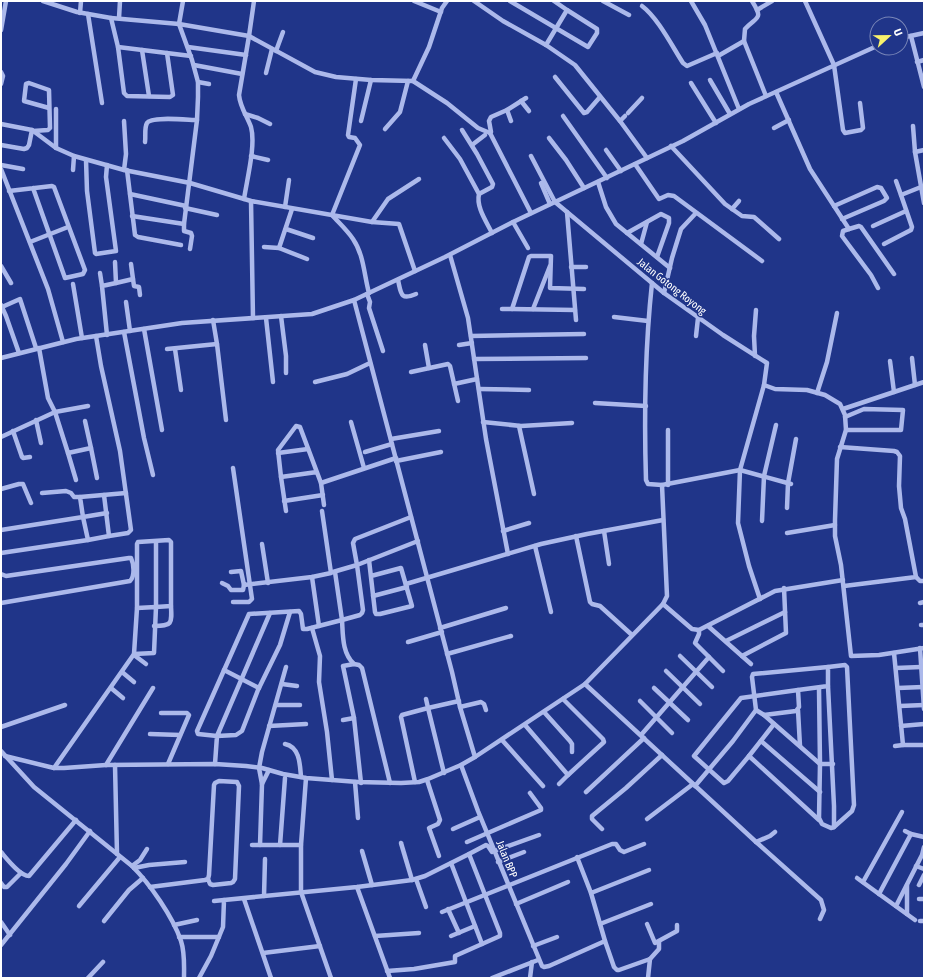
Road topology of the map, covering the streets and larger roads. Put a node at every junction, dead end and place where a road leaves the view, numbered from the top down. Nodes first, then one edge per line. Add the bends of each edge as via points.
1 (6, 1) edge
2 (43, 1) edge
3 (81, 1) edge
4 (120, 1) edge
5 (183, 1) edge
6 (254, 1) edge
7 (414, 1) edge
8 (447, 1) edge
9 (474, 1) edge
10 (510, 1) edge
11 (554, 1) edge
12 (603, 1) edge
13 (691, 1) edge
14 (752, 1) edge
15 (772, 1) edge
16 (805, 1) edge
17 (642, 6) dead end
18 (567, 10) junction
19 (757, 10) junction
20 (441, 12) junction
21 (80, 13) junction
22 (88, 14) junction
23 (629, 15) dead end
24 (111, 18) junction
25 (119, 18) junction
26 (179, 24) junction
27 (556, 28) junction
28 (1, 30) edge
29 (283, 32) dead end
30 (924, 33) edge
31 (249, 36) junction
32 (911, 36) joint
33 (744, 41) junction
34 (546, 45) junction
35 (118, 47) junction
36 (188, 47) junction
37 (142, 50) junction
38 (274, 50) junction
39 (869, 50) edge
40 (167, 53) junction
41 (717, 54) junction
42 (246, 55) junction
43 (191, 56) junction
44 (924, 60) edge
45 (917, 62) junction
46 (194, 65) junction
47 (834, 65) junction
48 (1, 72) edge
49 (266, 73) dead end
50 (242, 74) junction
51 (554, 77) dead end
52 (356, 80) junction
53 (371, 80) junction
54 (710, 80) dead end
55 (411, 81) junction
56 (198, 82) junction
57 (692, 83) dead end
58 (1, 84) edge
59 (209, 84) dead end
60 (924, 87) edge
61 (776, 92) junction
62 (149, 96) junction
63 (766, 96) junction
64 (600, 97) junction
65 (526, 98) dead end
66 (642, 98) dead end
67 (521, 101) junction
68 (102, 103) dead end
69 (860, 103) dead end
70 (49, 108) junction
71 (56, 109) dead end
72 (740, 109) junction
73 (507, 110) junction
74 (530, 111) dead end
75 (245, 114) junction
76 (730, 114) junction
77 (563, 116) dead end
78 (197, 120) junction
79 (620, 120) junction
80 (789, 120) junction
81 (124, 121) dead end
82 (361, 121) dead end
83 (511, 121) dead end
84 (716, 122) junction
85 (1, 124) edge
86 (270, 124) dead end
87 (913, 126) dead end
88 (774, 128) dead end
89 (385, 129) dead end
90 (462, 130) dead end
91 (32, 131) junction
92 (488, 134) junction
93 (444, 138) dead end
94 (549, 138) dead end
95 (146, 142) dead end
96 (1, 145) edge
97 (472, 145) junction
98 (671, 146) junction
99 (56, 148) junction
100 (606, 150) dead end
101 (924, 150) edge
102 (916, 152) junction
103 (74, 156) junction
104 (251, 156) junction
105 (531, 156) dead end
106 (647, 158) junction
107 (86, 160) junction
108 (268, 160) dead end
109 (635, 164) junction
110 (1, 165) edge
111 (107, 165) junction
112 (22, 169) dead end
113 (1, 170) edge
114 (73, 170) dead end
115 (126, 170) junction
116 (621, 171) junction
117 (607, 178) junction
118 (419, 179) dead end
119 (289, 180) dead end
120 (896, 181) dead end
121 (189, 182) junction
122 (598, 182) junction
123 (541, 183) dead end
124 (921, 187) junction
125 (33, 188) junction
126 (584, 188) junction
127 (9, 191) junction
128 (130, 194) junction
129 (478, 194) junction
130 (901, 195) junction
131 (244, 199) junction
132 (251, 201) junction
133 (739, 201) dead end
134 (553, 203) junction
135 (924, 203) edge
136 (834, 206) junction
137 (186, 207) junction
138 (285, 207) junction
139 (292, 209) junction
140 (732, 209) junction
141 (906, 211) junction
142 (567, 212) junction
143 (532, 213) junction
144 (696, 213) junction
145 (217, 215) dead end
146 (332, 215) junction
147 (132, 216) junction
148 (842, 219) junction
149 (372, 222) junction
150 (513, 222) junction
151 (647, 222) junction
152 (184, 224) junction
153 (873, 226) dead end
154 (68, 227) junction
155 (286, 229) junction
156 (849, 229) junction
157 (492, 233) junction
158 (627, 233) junction
159 (49, 234) junction
160 (313, 238) dead end
161 (779, 238) dead end
162 (30, 242) junction
163 (641, 244) junction
164 (884, 244) dead end
165 (181, 245) dead end
166 (264, 247) dead end
167 (279, 248) junction
168 (528, 248) dead end
169 (190, 249) dead end
170 (450, 255) junction
171 (657, 258) junction
172 (307, 259) dead end
173 (762, 261) dead end
174 (115, 262) dead end
175 (551, 263) junction
176 (131, 264) dead end
177 (1, 266) edge
178 (571, 267) junction
179 (586, 267) dead end
180 (670, 268) junction
181 (416, 272) junction
182 (100, 273) dead end
183 (894, 274) dead end
184 (133, 279) junction
185 (398, 280) junction
186 (11, 282) dead end
187 (116, 283) junction
188 (652, 283) junction
189 (74, 284) dead end
190 (102, 286) junction
191 (541, 288) junction
192 (550, 288) junction
193 (878, 288) dead end
194 (573, 289) junction
195 (584, 289) dead end
196 (368, 293) junction
197 (664, 293) junction
198 (416, 294) dead end
199 (140, 295) dead end
200 (354, 300) junction
201 (126, 302) dead end
202 (1, 306) edge
203 (502, 309) dead end
204 (512, 309) junction
205 (533, 309) junction
206 (575, 310) junction
207 (756, 310) dead end
208 (837, 313) dead end
209 (281, 316) junction
210 (253, 318) junction
211 (266, 318) junction
212 (614, 318) dead end
213 (698, 318) junction
214 (213, 320) junction
215 (576, 320) dead end
216 (648, 321) junction
217 (144, 329) junction
218 (130, 331) junction
219 (124, 332) junction
220 (584, 334) dead end
221 (107, 335) junction
222 (96, 336) junction
223 (471, 336) junction
224 (696, 336) dead end
225 (82, 338) junction
226 (62, 342) junction
227 (472, 343) junction
228 (217, 344) junction
229 (425, 345) dead end
230 (459, 346) dead end
231 (37, 348) junction
232 (167, 349) dead end
233 (175, 349) junction
234 (383, 351) dead end
235 (19, 353) junction
236 (755, 356) junction
237 (1, 358) edge
238 (586, 358) dead end
239 (912, 358) dead end
240 (474, 359) junction
241 (890, 361) dead end
242 (370, 363) junction
243 (429, 368) junction
244 (411, 372) dead end
245 (286, 373) dead end
246 (477, 379) junction
247 (273, 382) dead end
248 (315, 382) dead end
249 (924, 382) edge
250 (454, 384) junction
251 (764, 385) junction
252 (915, 385) junction
253 (479, 389) junction
254 (181, 390) dead end
255 (529, 390) dead end
256 (816, 392) junction
257 (894, 392) junction
258 (458, 401) dead end
259 (595, 403) dead end
260 (88, 406) dead end
261 (646, 406) junction
262 (843, 409) junction
263 (55, 412) junction
264 (845, 417) junction
265 (36, 420) junction
266 (226, 420) dead end
267 (85, 421) dead end
268 (351, 422) dead end
269 (484, 422) junction
270 (572, 423) dead end
271 (776, 425) dead end
272 (519, 426) junction
273 (162, 430) dead end
274 (668, 430) dead end
275 (846, 430) junction
276 (13, 431) junction
277 (439, 431) dead end
278 (1, 437) edge
279 (796, 438) dead end
280 (391, 442) junction
281 (41, 443) dead end
282 (840, 447) junction
283 (91, 448) junction
284 (308, 449) junction
285 (365, 452) dead end
286 (441, 452) dead end
287 (68, 453) junction
288 (278, 453) junction
289 (30, 456) dead end
290 (396, 460) junction
291 (233, 468) dead end
292 (364, 468) junction
293 (740, 470) junction
294 (317, 472) junction
295 (153, 475) dead end
296 (764, 476) junction
297 (281, 477) junction
298 (97, 478) dead end
299 (76, 480) dead end
300 (321, 483) junction
301 (789, 484) junction
302 (665, 485) junction
303 (1, 490) edge
304 (42, 493) dead end
305 (126, 493) junction
306 (534, 494) dead end
307 (104, 495) junction
308 (323, 495) junction
309 (80, 497) junction
310 (284, 501) junction
311 (31, 503) dead end
312 (324, 505) dead end
313 (787, 508) dead end
314 (286, 511) dead end
315 (322, 511) dead end
316 (107, 513) junction
317 (83, 517) junction
318 (411, 517) junction
319 (663, 520) junction
320 (762, 521) dead end
321 (529, 523) dead end
322 (835, 525) junction
323 (1, 530) edge
324 (604, 530) junction
325 (503, 531) junction
326 (786, 533) dead end
327 (109, 536) junction
328 (576, 536) junction
329 (88, 540) junction
330 (156, 541) junction
331 (418, 541) junction
332 (262, 544) dead end
333 (535, 546) junction
334 (1, 553) edge
335 (508, 554) junction
336 (369, 560) junction
337 (609, 564) dead end
338 (357, 565) junction
339 (231, 572) dead end
340 (333, 572) junction
341 (1, 574) edge
342 (371, 576) junction
343 (312, 577) junction
344 (916, 577) junction
345 (427, 578) junction
346 (843, 580) junction
347 (924, 581) edge
348 (222, 583) dead end
349 (268, 583) junction
350 (244, 585) junction
351 (250, 585) junction
352 (406, 585) junction
353 (844, 586) junction
354 (784, 588) junction
355 (373, 596) junction
356 (760, 599) junction
357 (233, 602) dead end
358 (1, 603) edge
359 (663, 604) junction
360 (171, 606) junction
361 (156, 607) junction
362 (137, 608) junction
363 (506, 608) dead end
364 (290, 612) junction
365 (551, 612) dead end
366 (785, 612) junction
367 (270, 613) junction
368 (342, 620) junction
369 (154, 626) junction
370 (319, 626) junction
371 (708, 626) junction
372 (312, 628) junction
373 (441, 630) junction
374 (698, 630) junction
375 (632, 635) junction
376 (511, 636) dead end
377 (726, 641) junction
378 (408, 642) dead end
379 (922, 648) edge
380 (894, 653) junction
381 (447, 654) junction
382 (134, 655) junction
383 (922, 655) edge
384 (680, 656) dead end
385 (742, 656) junction
386 (709, 657) junction
387 (146, 664) dead end
388 (354, 664) junction
389 (751, 664) dead end
390 (828, 667) junction
391 (921, 667) junction
392 (286, 668) dead end
393 (896, 668) junction
394 (224, 670) junction
395 (666, 671) dead end
396 (723, 671) dead end
397 (122, 672) junction
398 (697, 672) junction
399 (923, 675) edge
400 (242, 679) junction
401 (134, 682) dead end
402 (282, 684) junction
403 (585, 684) junction
404 (297, 686) dead end
405 (712, 686) dead end
406 (828, 686) junction
407 (683, 687) junction
408 (923, 687) junction
409 (110, 688) junction
410 (153, 688) dead end
411 (259, 688) junction
412 (654, 688) dead end
413 (819, 688) junction
414 (898, 688) junction
415 (798, 690) junction
416 (924, 695) edge
417 (755, 696) junction
418 (123, 698) dead end
419 (426, 699) dead end
420 (563, 699) junction
421 (459, 701) junction
422 (640, 701) dead end
423 (669, 702) junction
424 (700, 704) dead end
425 (65, 705) dead end
426 (276, 705) junction
427 (300, 705) dead end
428 (924, 705) edge
429 (900, 706) junction
430 (460, 707) junction
431 (428, 708) junction
432 (924, 709) edge
433 (486, 710) dead end
434 (756, 710) junction
435 (798, 710) junction
436 (544, 712) junction
437 (161, 713) dead end
438 (764, 715) junction
439 (354, 718) junction
440 (656, 718) junction
441 (343, 720) dead end
442 (688, 720) dead end
443 (306, 724) dead end
444 (525, 724) junction
445 (774, 724) junction
446 (924, 724) edge
447 (269, 726) junction
448 (902, 726) junction
449 (1, 727) edge
450 (672, 732) dead end
451 (150, 734) dead end
452 (180, 735) junction
453 (217, 736) junction
454 (642, 737) junction
455 (502, 740) junction
456 (761, 741) junction
457 (285, 744) dead end
458 (903, 745) junction
459 (924, 745) edge
460 (800, 746) junction
461 (895, 746) dead end
462 (1, 752) edge
463 (572, 752) dead end
464 (662, 755) junction
465 (5, 756) junction
466 (749, 756) junction
467 (475, 757) junction
468 (115, 764) junction
469 (168, 764) junction
470 (215, 764) junction
471 (820, 764) junction
472 (833, 764) junction
473 (106, 765) junction
474 (461, 765) junction
475 (54, 768) junction
476 (259, 768) junction
477 (269, 770) junction
478 (709, 770) junction
479 (444, 773) junction
480 (568, 775) junction
481 (286, 778) dead end
482 (304, 778) junction
483 (332, 780) junction
484 (427, 780) junction
485 (355, 782) junction
486 (361, 782) junction
487 (415, 782) junction
488 (390, 783) junction
489 (262, 784) junction
490 (559, 784) dead end
491 (694, 785) junction
492 (543, 786) dead end
493 (586, 792) dead end
494 (820, 792) junction
495 (530, 793) dead end
496 (902, 812) dead end
497 (480, 817) junction
498 (358, 818) dead end
499 (647, 819) dead end
500 (76, 820) junction
501 (819, 820) junction
502 (834, 827) junction
503 (453, 829) dead end
504 (602, 829) dead end
505 (905, 831) dead end
506 (90, 832) junction
507 (776, 832) dead end
508 (487, 834) junction
509 (538, 834) dead end
510 (911, 834) junction
511 (924, 837) edge
512 (467, 842) dead end
513 (756, 842) junction
514 (401, 843) dead end
515 (644, 844) dead end
516 (252, 845) dead end
517 (260, 845) junction
518 (280, 845) junction
519 (300, 845) junction
520 (924, 847) edge
521 (146, 849) dead end
522 (362, 851) dead end
523 (494, 851) junction
524 (1, 852) edge
525 (524, 852) dead end
526 (469, 854) junction
527 (119, 855) junction
528 (923, 855) edge
529 (439, 856) dead end
530 (577, 857) junction
531 (265, 860) dead end
532 (498, 860) junction
533 (186, 862) dead end
534 (451, 863) junction
535 (916, 866) junction
536 (133, 867) junction
537 (924, 869) edge
538 (649, 870) dead end
539 (21, 873) junction
540 (924, 875) edge
541 (143, 878) junction
542 (208, 878) junction
543 (857, 878) dead end
544 (414, 879) junction
545 (458, 882) junction
546 (568, 882) dead end
547 (863, 882) junction
548 (1, 883) edge
549 (908, 884) junction
550 (919, 884) dead end
551 (372, 885) junction
552 (452, 885) dead end
553 (508, 886) junction
554 (150, 887) junction
555 (357, 887) junction
556 (301, 892) junction
557 (591, 893) junction
558 (879, 894) junction
559 (485, 895) junction
560 (264, 896) junction
561 (244, 898) junction
562 (224, 900) junction
563 (214, 901) dead end
564 (466, 902) junction
565 (516, 904) junction
566 (651, 904) dead end
567 (80, 906) dead end
568 (896, 906) junction
569 (426, 907) dead end
570 (448, 910) junction
571 (442, 912) dead end
572 (908, 914) junction
573 (820, 919) dead end
574 (197, 920) dead end
575 (920, 920) edge
576 (104, 921) dead end
577 (1, 922) edge
578 (600, 924) junction
579 (647, 924) dead end
580 (174, 925) junction
581 (677, 925) dead end
582 (475, 926) junction
583 (419, 933) dead end
584 (459, 933) junction
585 (10, 935) junction
586 (375, 936) junction
587 (451, 936) dead end
588 (179, 937) junction
589 (219, 937) junction
590 (558, 937) dead end
591 (605, 941) junction
592 (659, 942) junction
593 (482, 944) junction
594 (1, 945) edge
595 (320, 946) junction
596 (533, 946) junction
597 (262, 953) junction
598 (650, 959) junction
599 (538, 960) junction
600 (103, 962) dead end
601 (532, 962) junction
602 (387, 971) junction
603 (88, 978) edge
604 (184, 978) edge
605 (198, 978) edge
606 (271, 978) edge
607 (331, 978) edge
608 (390, 978) edge
609 (492, 978) edge
610 (530, 978) edge
611 (648, 978) edge

1 - 28 street
2 - 21 street
3 - 21 street
4 - 25 street
5 - 26 street
6 - 31 street
7 - 20 street
8 - 20 street
9 - 34 street via 503,22
10 - 27 street
11 - 18 street
12 - 23 street
13 - 41 street
14 - 19 street
15 - 19 street
16 - 47 street
17 - 41 street via 664,32 685,65
18 - 27 street
18 - 27 street via 596,27 597,34 588,47
19 - 33 street via 758,18 745,29
20 - 55 street via 429,47
21 - 22 street
22 - 24 street
22 - 68 street
24 - 25 street
24 - 35 street
25 - 26 street
26 - 31 street
26 - 36 street
27 - 34 street
29 - 38 street
30 - 32 street
31 - 38 street
31 - 42 street
32 - 45 street
33 - 41 street
33 - 63 street
34 - 64 street via 575,66
35 - 37 street
35 - 62 street via 125,94
36 - 42 street
36 - 43 street
37 - 40 street
37 - 62 street
38 - 49 street
38 - 52 street via 315,72
39 - 47 street
40 - 43 street
40 - 62 street via 173,95
41 - 72 street
42 - 50 street
43 - 46 street
44 - 45 street
45 - 60 street
46 - 50 street
46 - 56 street
47 - 61 street
47 - 69 street via 845,133 863,128
48 - 58 street
50 - 75 street via 239,95
51 - 64 street via 584,113
52 - 53 street
52 - 146 street via 348,135 356,139 360,145
53 - 55 street
53 - 82 street
54 - 76 street
55 - 89 street via 400,112
55 - 92 street via 434,94
56 - 59 street
56 - 78 street
57 - 84 street
61 - 63 street
61 - 80 street
63 - 72 street
64 - 79 street
65 - 67 street
66 - 79 street
67 - 73 street
67 - 74 street
70 - 70 street via 24,101 26,84 48,88
70 - 91 street via 50,129
71 - 99 street
72 - 76 street
73 - 83 street
73 - 92 street via 490,118 491,132
75 - 86 street
75 - 104 street via 253,142
76 - 84 street
77 - 117 street
78 - 95 street via 150,121 146,128
78 - 121 street
79 - 106 street
80 - 88 street
80 - 136 street via 810,169
81 - 115 street
84 - 98 street
85 - 91 street
87 - 102 street
90 - 97 street
91 - 96 street via 27,148
91 - 99 street
92 - 97 street
92 - 143 street
93 - 129 street via 460,159
94 - 126 street
97 - 129 street via 493,184
98 - 106 street
98 - 140 street
99 - 103 street
100 - 116 street
101 - 102 street
102 - 124 street
103 - 107 street
103 - 114 street
104 - 108 street
104 - 131 street
105 - 134 street
106 - 109 street
107 - 111 street
107 - 111 street via 87,190 96,254 116,251 106,177
109 - 116 street
109 - 144 street via 659,199 668,195 674,196
110 - 112 street
111 - 115 street
113 - 127 street
115 - 121 street
115 - 128 street
116 - 117 street
117 - 122 street
118 - 149 street via 388,200
119 - 138 street
120 - 130 street
121 - 131 street
121 - 137 street
122 - 126 street
122 - 158 street via 609,214
123 - 134 street
124 - 130 street
124 - 135 street
125 - 127 street
125 - 154 street via 54,187
125 - 159 street
126 - 134 street
127 - 162 street
128 - 137 street
128 - 147 street
129 - 157 street via 480,208
130 - 141 street
131 - 132 street
132 - 138 street
132 - 210 street
133 - 140 street
134 - 142 street, Jalan Gotong Royong
134 - 143 street
136 - 148 street
136 - 148 street via 877,187 882,188 887,198 885,200
137 - 145 street
137 - 152 street
138 - 139 street
139 - 146 street
139 - 155 street
140 - 161 street via 743,217 754,218
141 - 153 street
141 - 164 street via 911,230
142 - 178 street
142 - 188 street, Jalan Gotong Royong
143 - 150 street
144 - 173 street
144 - 180 street via 681,229
146 - 149 street
146 - 196 street via 357,246 362,258
147 - 152 street
147 - 165 street via 134,233 137,236
148 - 156 street
149 - 181 street via 399,224
150 - 157 street
150 - 168 street
151 - 158 street
151 - 163 street
151 - 171 street via 662,214 670,220
152 - 169 street via 184,231 192,235
154 - 159 street
154 - 159 street via 85,270 83,274 65,278
155 - 160 street
155 - 167 street
156 - 183 street via 862,227
156 - 193 street via 843,231 842,236
157 - 170 street
158 - 163 street
159 - 162 street
162 - 226 street via 48,289
163 - 171 street
166 - 167 street
167 - 172 street
170 - 181 street
170 - 223 street
171 - 180 street
174 - 187 street
175 - 191 street
175 - 192 street
175 - 204 street via 550,256 529,257
176 - 184 street
177 - 186 street
178 - 179 street
178 - 194 street
180 - 197 street
181 - 185 street
182 - 190 street
184 - 187 street
184 - 199 street via 134,286 139,287
185 - 196 street
185 - 198 street via 404,297
187 - 190 street
188 - 197 street, Jalan Gotong Royong
188 - 216 street
189 - 225 street
190 - 221 street
191 - 192 street
191 - 205 street
192 - 194 street
194 - 195 street
194 - 206 street
196 - 200 street
196 - 234 street via 368,308
197 - 213 street, Jalan Gotong Royong
200 - 209 street via 312,314
200 - 242 street
201 - 218 street
202 - 231 street via 20,299
202 - 235 street
203 - 204 street
204 - 205 street
205 - 206 street
206 - 215 street
207 - 236 street
208 - 256 street via 827,362
209 - 211 street
209 - 245 street
210 - 211 street
210 - 214 street
211 - 247 street
212 - 216 street
213 - 224 street
213 - 236 street, Jalan Gotong Royong
214 - 217 street
214 - 228 street
216 - 261 street
217 - 218 street
217 - 273 street
218 - 219 street
219 - 221 street
219 - 295 street
220 - 223 street
221 - 222 street
222 - 225 street
222 - 305 street
223 - 227 street
225 - 226 street
226 - 231 street
227 - 230 street
227 - 240 street
228 - 233 street
228 - 266 street
229 - 243 street
231 - 235 street
231 - 263 street via 48,398
232 - 233 street
233 - 254 street
235 - 237 street
236 - 251 street, Jalan Gotong Royong via 767,363
238 - 240 street
239 - 252 street
240 - 246 street
241 - 257 street
242 - 248 street via 347,374
242 - 280 street
243 - 244 street
243 - 250 street via 448,364
246 - 250 street
246 - 253 street
249 - 252 street
250 - 258 street
251 - 256 street via 775,389
251 - 293 street
252 - 257 street
253 - 255 street
253 - 269 street
256 - 262 street via 836,402
257 - 262 street
259 - 261 street
260 - 263 street
261 - 302 street via 646,480 651,485
262 - 264 street
263 - 265 street
263 - 287 street
264 - 275 street
264 - 275 street via 864,408 903,410 901,430
265 - 276 street
265 - 281 street
267 - 283 street
268 - 292 street
269 - 272 street
269 - 325 street
270 - 272 street
271 - 296 street
272 - 306 street
274 - 302 street
275 - 282 street
276 - 278 street
276 - 289 street via 22,457
277 - 280 street
279 - 301 street
280 - 285 street
280 - 290 street
282 - 322 street via 837,458
282 - 344 street via 894,451 900,456 901,508
283 - 287 street
283 - 298 street
284 - 288 street
284 - 288 street via 298,426 279,448
284 - 294 street
286 - 290 street
287 - 299 street
288 - 297 street
290 - 292 street
290 - 318 street
291 - 351 street
292 - 300 street
293 - 296 street
293 - 302 street
293 - 356 street via 738,527
294 - 297 street
294 - 300 street
296 - 301 street
296 - 320 street
297 - 310 street
300 - 308 street
301 - 313 street
302 - 319 street
303 - 311 street via 23,484
304 - 309 street via 66,491 74,497
305 - 307 street
305 - 327 street via 131,531
307 - 309 street
307 - 316 street
308 - 310 street
308 - 312 street
309 - 317 street
310 - 314 street
315 - 340 street
316 - 317 street
316 - 327 street
317 - 323 street
317 - 329 street
318 - 331 street
318 - 338 street via 355,539 353,542
319 - 324 street
319 - 359 street via 667,596
321 - 325 street
322 - 326 street
322 - 346 street
324 - 328 street
324 - 337 street
325 - 335 street
327 - 329 street
328 - 333 street
328 - 375 street via 591,603 600,606
329 - 334 street
330 - 360 street via 171,542
330 - 361 street
330 - 362 street via 137,544
331 - 336 street
331 - 345 street
332 - 349 street
333 - 335 street
333 - 365 street
335 - 345 street
336 - 338 street
336 - 342 street
338 - 340 street
338 - 368 street via 363,612
339 - 350 street via 241,571
340 - 343 street
340 - 368 street
341 - 358 street via 6,576 131,558 133,576 130,581
342 - 352 street via 400,568
342 - 355 street
343 - 349 street
343 - 370 street
344 - 347 street
344 - 353 street
345 - 352 street
345 - 373 street
346 - 353 street
346 - 354 street
348 - 350 street via 231,590 243,590
349 - 351 street
350 - 351 street
351 - 357 street via 249,602
352 - 355 street
352 - 355 street via 411,606 378,615 375,612
353 - 380 street via 852,656
354 - 356 street
354 - 366 street
356 - 371 street
359 - 374 street via 692,629
359 - 375 street
360 - 361 street
360 - 369 street via 170,624
361 - 362 street
361 - 369 street
362 - 382 street
363 - 373 street
364 - 367 street
364 - 372 street via 300,612 303,629
364 - 411 street via 280,645
366 - 377 street
366 - 385 street via 785,634
367 - 394 street via 249,614
367 - 400 street
368 - 370 street
368 - 388 street via 343,639 348,656
369 - 382 street via 154,653
370 - 372 street
371 - 374 street
371 - 377 street
372 - 483 street via 320,656 319,682
373 - 378 street
373 - 381 street
374 - 386 street via 695,643
375 - 403 street
376 - 381 street
377 - 385 street
379 - 380 street
379 - 383 street
380 - 393 street
381 - 421 street
382 - 387 street
382 - 397 street
383 - 391 street
384 - 398 street
385 - 389 street
386 - 396 street
386 - 398 street
388 - 439 street via 343,666
388 - 488 street via 362,668
390 - 406 street
390 - 417 street via 753,674
390 - 502 street via 843,664 847,667 854,806
391 - 393 street
391 - 399 street
392 - 402 street
393 - 414 street
394 - 400 street
394 - 453 street via 197,731 198,734
395 - 407 street
397 - 401 street
397 - 409 street
398 - 405 street
398 - 407 street
399 - 408 street
400 - 411 street
400 - 453 street
402 - 404 street
402 - 426 street
403 - 420 street
403 - 454 street
406 - 413 street
406 - 472 street
407 - 423 street
407 - 424 street
408 - 414 street
408 - 416 street
409 - 418 street
409 - 475 street
410 - 473 street
411 - 453 street via 241,733
412 - 423 street
413 - 415 street
413 - 471 street
414 - 429 street
415 - 417 street
415 - 435 street
416 - 428 street
417 - 434 street
417 - 478 street via 740,699 694,755
419 - 431 street
420 - 436 street
420 - 480 street via 604,742
421 - 430 street
421 - 431 street
422 - 440 street
423 - 440 street
423 - 442 street
425 - 449 street
426 - 427 street
426 - 447 street
428 - 429 street
428 - 432 street
429 - 448 street
430 - 433 street via 481,702
430 - 467 street
431 - 479 street
431 - 487 street via 401,716
434 - 438 street
434 - 478 street
435 - 438 street
435 - 460 street
436 - 444 street
436 - 463 street via 570,741
437 - 452 street via 188,714 189,717
438 - 445 street
439 - 441 street
439 - 486 street
440 - 450 street
440 - 454 street
443 - 447 street
444 - 455 street
444 - 480 street
445 - 456 street
445 - 460 street
446 - 448 street
447 - 476 street
448 - 458 street
451 - 452 street
452 - 469 street
453 - 470 street
454 - 464 street
454 - 493 street
455 - 467 street
455 - 492 street
456 - 466 street
456 - 494 street
457 - 482 street via 296,751
458 - 459 street
458 - 461 street
460 - 471 street
462 - 465 street
464 - 491 street
464 - 504 street via 592,817
465 - 475 street
465 - 500 street via 34,787
466 - 478 street via 725,782
466 - 501 street
467 - 474 street
468 - 469 street
468 - 473 street
468 - 527 street
469 - 470 street
470 - 476 street
471 - 472 street
471 - 494 street
472 - 502 street
473 - 475 street
474 - 479 street
474 - 497 street, Jalan BPP
476 - 477 street
476 - 489 street
477 - 482 street
477 - 489 street
478 - 491 street
479 - 484 street
480 - 490 street
481 - 518 street
482 - 483 street
482 - 519 street
483 - 485 street
484 - 487 street
484 - 529 street via 440,820 438,824 429,828
485 - 486 street
485 - 498 street
486 - 488 street
487 - 488 street
489 - 517 street
491 - 499 street
491 - 513 street
494 - 501 street
495 - 508 street via 541,810
496 - 547 street
497 - 503 street
497 - 508 street, Jalan BPP
500 - 506 street
500 - 539 street via 30,874 26,876
501 - 502 street via 826,827
505 - 510 street
506 - 527 street
506 - 585 street
507 - 513 street
508 - 512 street
508 - 523 street, Jalan BPP
509 - 523 street
510 - 511 street
510 - 558 street
513 - 573 street via 821,900 824,910
514 - 544 street
515 - 530 street via 624,852 616,844 612,844
516 - 517 street
517 - 518 street
518 - 519 street
519 - 556 street
520 - 528 street
521 - 536 street
522 - 551 street
523 - 532 street, Jalan BPP
524 - 539 street
525 - 532 street
526 - 532 street via 487,845
526 - 534 street
526 - 559 street
527 - 536 street
527 - 567 street
528 - 535 street
530 - 553 street
530 - 557 street
531 - 560 street
532 - 553 street, Jalan BPP
533 - 536 street
534 - 544 street
534 - 545 street
535 - 537 street
535 - 549 street
536 - 541 street
538 - 557 street
539 - 548 street via 7,887
540 - 550 street
541 - 554 street
541 - 576 street via 129,890
542 - 542 street via 213,885 234,882 240,786 237,782 219,781 214,785
542 - 554 street
543 - 547 street
544 - 551 street
544 - 569 street
545 - 552 street
545 - 564 street
546 - 565 street
547 - 558 street
549 - 568 street
549 - 572 street
551 - 555 street
553 - 559 street
553 - 565 street, Jalan BPP
554 - 580 street
555 - 556 street
555 - 586 street
556 - 560 street
556 - 595 street
557 - 578 street
558 - 568 street
559 - 564 street
559 - 593 street via 500,935
560 - 561 street
561 - 562 street
561 - 597 street
562 - 563 street
562 - 589 street via 224,922
564 - 570 street
564 - 582 street
565 - 596 street, Jalan BPP
566 - 578 street
568 - 572 street
570 - 571 street
570 - 584 street
572 - 575 street
574 - 580 street
577 - 585 street
578 - 591 street
579 - 592 street via 654,943
580 - 588 street
581 - 592 street via 677,931
582 - 584 street
582 - 593 street
583 - 586 street
584 - 587 street
585 - 594 street
586 - 602 street
588 - 589 street
588 - 604 street via 183,950
589 - 605 street
590 - 596 street
591 - 598 street via 617,970
591 - 599 street via 546,967
592 - 598 street via 659,949
593 - 602 street via 455,956 455,962
595 - 597 street
595 - 607 street
596 - 599 street, Jalan BPP
597 - 606 street
598 - 611 street
599 - 601 street
600 - 603 street
601 - 609 street
601 - 610 street
602 - 608 street

